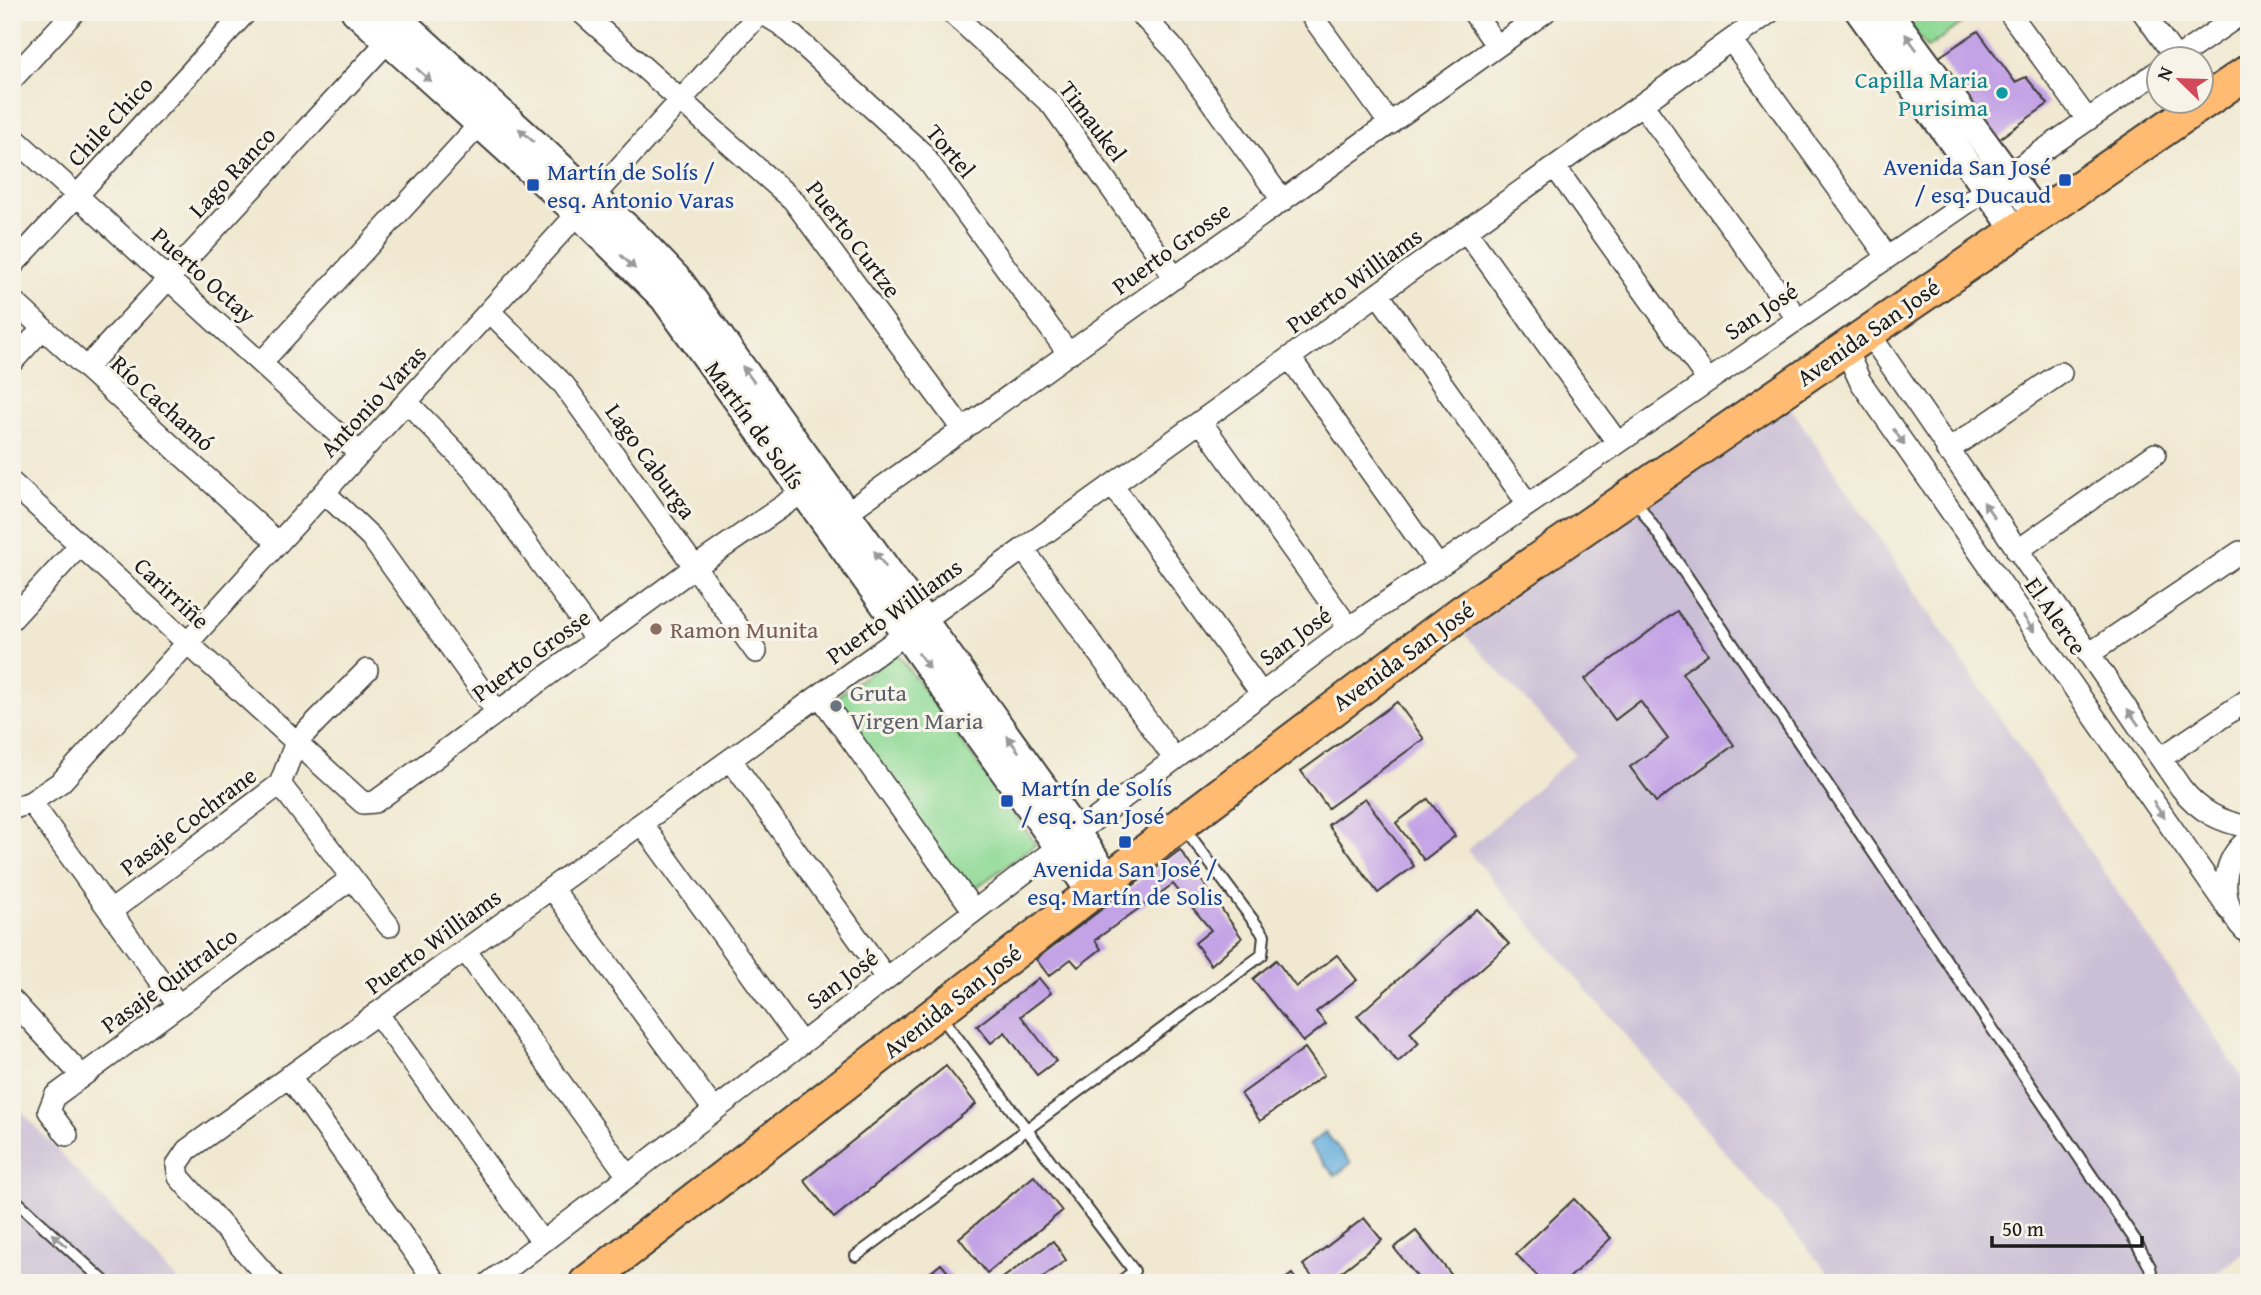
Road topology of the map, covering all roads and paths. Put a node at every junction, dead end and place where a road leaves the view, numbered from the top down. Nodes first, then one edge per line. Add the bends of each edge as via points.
1 (74, 12) edge
2 (246, 12) edge
3 (355, 12) edge
4 (392, 12) edge
5 (581, 12) edge
6 (761, 12) edge
7 (951, 12) edge
8 (1139, 12) edge
9 (1309, 12) edge
10 (1473, 12) edge
11 (1545, 12) edge
12 (1770, 12) edge
13 (1859, 12) edge
14 (1889, 12) edge
15 (2009, 12) edge
16 (2143, 12) edge
17 (2244, 12) edge
18 (1731, 40) junction
19 (387, 41) junction
20 (1497, 46) junction
21 (2161, 46) edge
22 (2194, 46) edge
23 (2249, 71) edge
24 (12, 79) edge
25 (2146, 79) edge
26 (681, 101) junction
27 (1642, 104) junction
28 (2087, 120) junction
29 (1390, 124) junction
30 (479, 125) junction
31 (12, 136) edge
32 (1555, 167) junction
33 (2007, 174) junction
34 (1985, 189) junction
35 (77, 195) junction
36 (1283, 201) junction
37 (587, 206) junction
38 (2027, 223) junction
39 (1466, 231) junction
40 (1887, 256) junction
41 (12, 265) edge
42 (1175, 278) junction
43 (169, 279) junction
44 (1378, 294) junction
45 (12, 300) edge
46 (490, 312) junction
47 (1797, 318) junction
48 (43, 328) junction
49 (1856, 340) junction
50 (1069, 354) junction
51 (1290, 358) junction
52 (12, 362) edge
53 (261, 363) junction
54 (86, 368) junction
55 (2061, 373) dead end
56 (1707, 379) junction
57 (407, 402) junction
58 (1201, 422) junction
59 (963, 430) junction
60 (1618, 442) junction
61 (1947, 451) junction
62 (360, 454) junction
63 (2155, 454) dead end
64 (12, 483) edge
65 (1113, 486) junction
66 (803, 492) junction
67 (324, 493) junction
68 (1632, 495) junction
69 (1528, 504) junction
70 (838, 520) junction
71 (278, 543) junction
72 (80, 545) junction
73 (1024, 550) junction
74 (2017, 551) junction
75 (2240, 552) dead end
76 (1438, 566) junction
77 (695, 567) junction
78 (12, 619) edge
79 (915, 628) junction
80 (1349, 628) junction
81 (596, 640) junction
82 (187, 643) junction
83 (756, 652) dead end
84 (2089, 654) junction
85 (367, 670) dead end
86 (1261, 693) junction
87 (820, 696) junction
88 (2249, 699) edge
89 (497, 712) junction
90 (296, 742) junction
91 (1174, 758) junction
92 (2161, 758) junction
93 (731, 760) junction
94 (280, 784) junction
95 (22, 806) edge
96 (642, 824) junction
97 (1181, 824) junction
98 (2249, 827) edge
99 (1067, 839) junction
100 (2249, 839) edge
101 (352, 878) junction
102 (1100, 886) junction
103 (552, 888) junction
104 (2230, 910) junction
105 (111, 911) junction
106 (974, 911) junction
107 (389, 926) dead end
108 (2249, 934) edge
109 (465, 950) junction
110 (887, 978) junction
111 (12, 1000) edge
112 (178, 1006) junction
113 (938, 1012) junction
114 (377, 1013) junction
115 (801, 1044) junction
116 (82, 1076) junction
117 (289, 1076) junction
118 (714, 1110) junction
119 (1027, 1129) junction
120 (67, 1135) dead end
121 (628, 1176) junction
122 (12, 1197) edge
123 (542, 1242) junction
124 (856, 1256) dead end
125 (606, 1277) edge
126 (107, 1283) edge
127 (273, 1283) edge
128 (436, 1283) edge
129 (489, 1283) edge
130 (1119, 1283) edge
131 (2153, 1283) edge

1 - 24 street
2 - 35 street, Chile Chico
3 - 19 street, Martín de Solís
37 -> 4 street, Martín de Solís
5 - 26 street, Puerto Curtze
6 - 26 street, Antonio Varas
6 - 50 street, Tortel via 922,153
7 - 42 street, Timaukel via 1052,105
8 - 36 street via 1172,47
9 - 29 street
10 - 20 street
11 - 20 street, Puerto Grosse
12 - 18 street, Puerto Williams
13 - 34 street
33 -> 14 street
15 - 28 street
16 - 21 street
17 - 22 street, San José
18 - 27 street, Puerto Williams
18 - 40 street
19 -> 30 street, Martín de Solís
19 - 43 street, Lago Ranco
20 - 29 street, Puerto Grosse
23 - 38 main road, Avenida San José
25 - 28 street, San José
26 - 37 street, Antonio Varas
26 - 59 street, Puerto Curtze via 800,208
27 - 32 street, Puerto Williams
27 - 47 street
28 - 33 street, San José
29 - 36 street, Puerto Grosse
30 - 37 street, Martín de Solís
30 - 53 street
31 - 35 street, Puerto Octay
32 - 39 street, Puerto Williams
32 - 56 street
33 - 34 street, San José
33 - 38 street
34 - 38 street
34 - 40 street, San José
35 - 41 street, Chile Chico
35 - 43 street, Puerto Octay
36 - 42 street, Puerto Grosse
37 - 46 street, Antonio Varas
37 -> 66 street, Martín de Solís via 663,298
70 -> 37 street, Martín de Solís via 681,282
38 - 49 main road, Avenida San José
39 - 44 street, Puerto Williams
39 - 60 street
40 - 47 street, San José
42 - 50 street, Puerto Grosse
43 - 53 street, Puerto Octay
43 - 54 street, Lago Ranco
44 - 51 street, Puerto Williams
44 - 69 street
45 - 48 street, Río Cachamó
46 - 57 street, Antonio Varas
46 - 77 street, Lago Caburga via 564,385
47 - 56 street, San José
48 - 52 street
48 - 54 street, Río Cachamó
49 - 61 street, El Alerce
49 - 68 main road, Avenida San José
49 -> 104 street, El Alerce via 1860,381
50 - 59 street, Puerto Grosse
51 - 58 street, Puerto Williams
51 - 76 street
53 - 62 street, Puerto Octay
54 - 71 street, Río Cachamó
55 - 61 street
56 - 60 street, San José
57 - 62 street, Antonio Varas
57 - 81 street via 474,471
58 - 65 street, Puerto Williams
58 - 80 street
59 - 70 street, Puerto Grosse
60 - 69 street, San José
74 -> 61 street, El Alerce
62 - 67 street, Antonio Varas
63 - 74 street
64 - 72 street, Carirriñe
65 - 73 street, Puerto Williams
65 - 86 street
66 - 70 street, Martín de Solís
66 - 77 street, Puerto Grosse
67 - 71 street, Antonio Varas
67 - 89 street via 371,537
68 - 97 main road, Avenida San José via 1462,612
68 - 131 lane via 2135,1240
69 - 76 street, San José
70 - 79 street, Martín de Solís
71 - 82 street, Antonio Varas
72 - 78 street
72 - 82 street, Carirriñe
73 - 79 street, Puerto Williams
73 - 91 street
74 - 84 street, El Alerce
75 - 84 street
76 - 80 street, San José
77 - 81 street, Puerto Grosse
77 - 83 street, Lago Caburga
79 - 87 street, Puerto Williams
79 - 99 street, Martín de Solís
80 - 86 street, San José
81 - 89 street, Puerto Grosse
82 - 90 street, Carirriñe
82 - 95 street, Antonio Varas via 61,782
92 -> 84 street, El Alerce
85 - 90 street, Pasaje Cochrane
86 - 91 street, San José
87 - 93 street, Puerto Williams
87 - 106 street
88 - 92 street
89 - 90 street, Puerto Grosse via 375,803 363,803 352,795
90 - 94 street, Pasaje Cochrane
91 - 99 street, San José
92 - 98 street, El Alerce via 2196,804 2225,822
93 - 96 street, Puerto Williams
93 - 110 street
94 - 101 street
94 - 105 street, Pasaje Cochrane
95 - 105 street
96 - 103 street, Puerto Williams
96 - 115 street
97 - 102 main road, Avenida San José
97 - 119 lane via 1264,935 1262,955
99 - 102 street, Martín de Solís
99 - 106 street, San José
100 - 104 street via 2226,874
101 - 107 street
101 - 112 street, Pasaje Quitralco
102 - 113 main road, Avenida San José
103 - 109 street, Puerto Williams
103 - 118 street
104 - 108 street, El Alerce
105 - 112 street
106 - 110 street, San José
109 - 114 street, Puerto Williams
109 - 121 street
110 - 115 street, San José
111 - 116 street
112 - 116 street, Pasaje Quitralco
113 - 119 lane
113 - 125 main road, Avenida San José
114 - 117 street, Puerto Williams
114 - 123 street
115 - 118 street, San José
116 - 120 street, Pasaje Quitralco via 49,1105 51,1117
117 - 127 street, Puerto Williams via 187,1150 177,1165 183,1182
117 - 128 street
118 - 121 street, San José
119 - 124 lane
119 - 130 lane via 1134,1271
121 - 123 street, San José
126 -> 122 lane
123 - 129 street, San José

